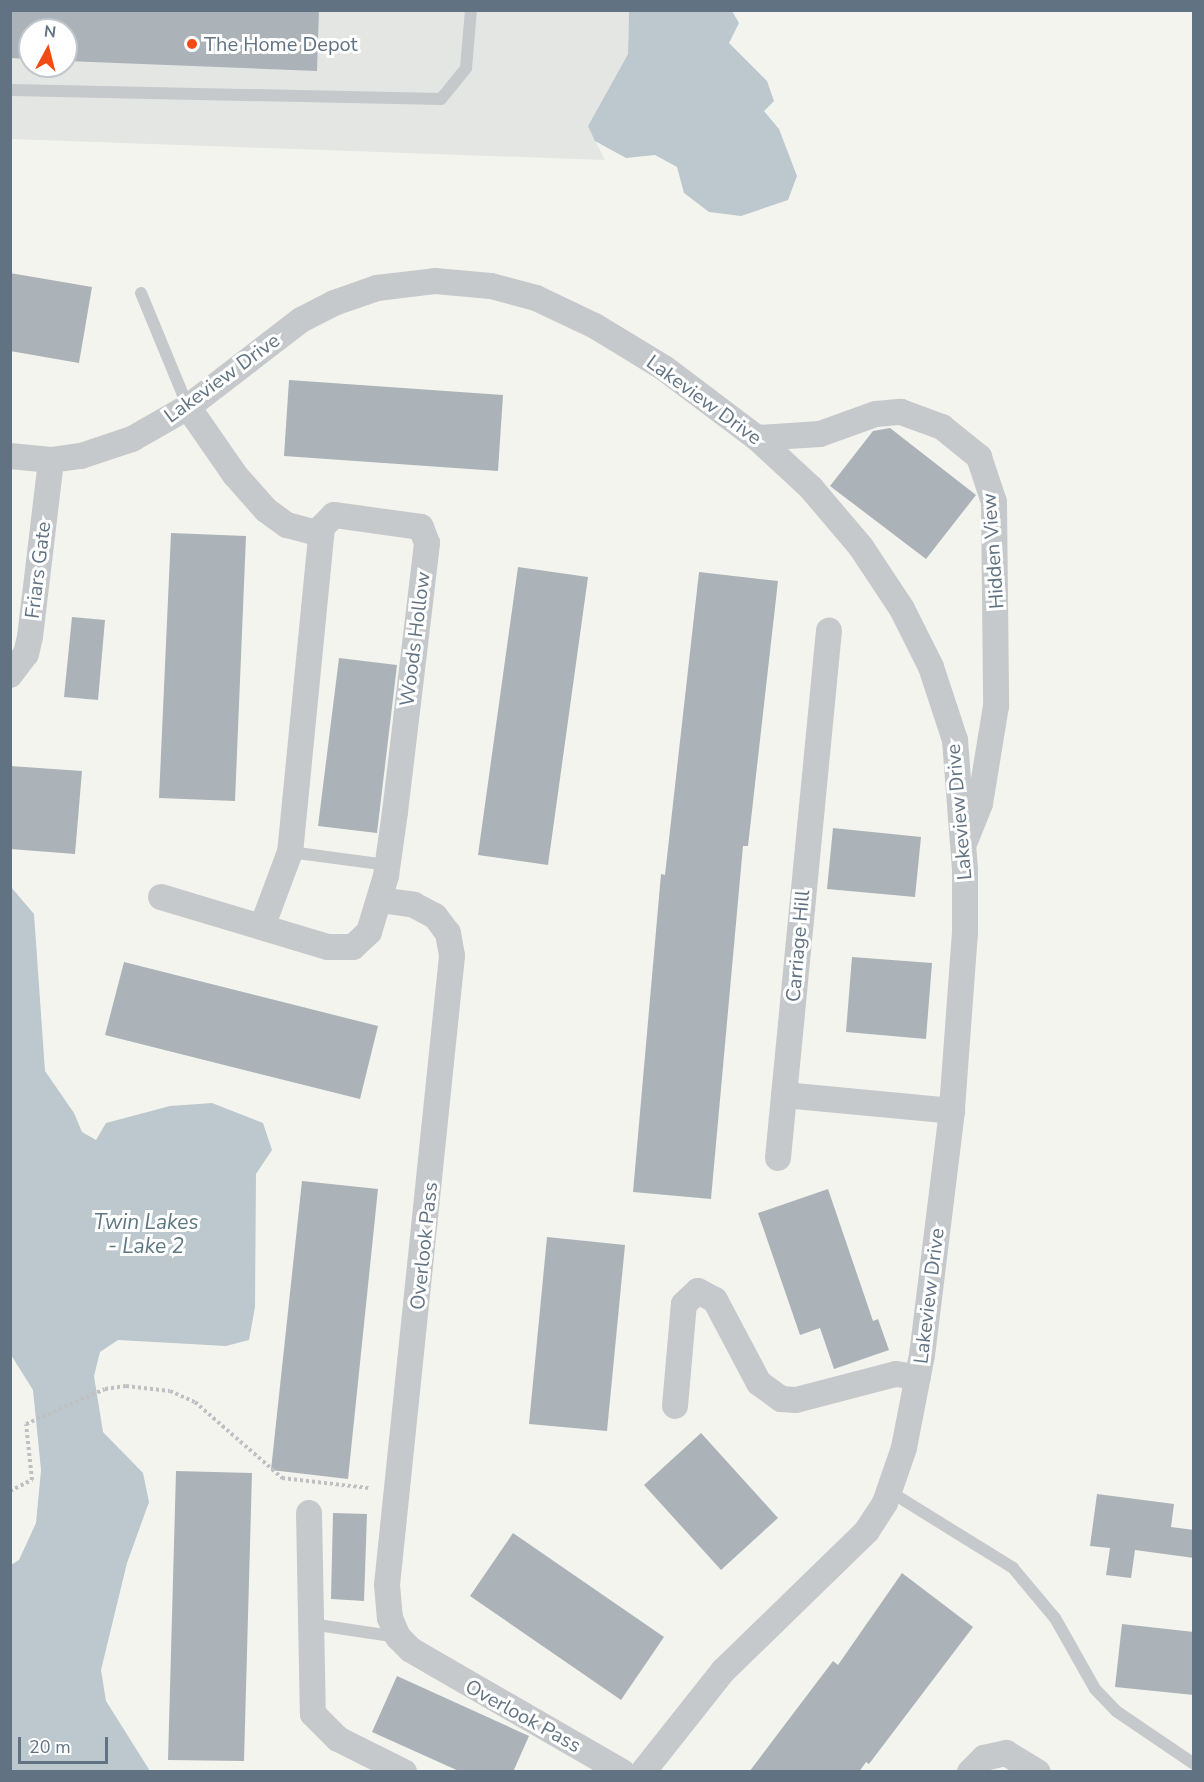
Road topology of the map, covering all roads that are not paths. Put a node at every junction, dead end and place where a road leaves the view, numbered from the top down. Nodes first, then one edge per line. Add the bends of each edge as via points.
1 (471, 10) edge
2 (10, 90) edge
3 (141, 293) dead end
4 (188, 407) junction
5 (757, 438) junction
6 (10, 456) edge
7 (51, 460) junction
8 (321, 534) junction
9 (829, 630) dead end
10 (10, 675) edge
11 (963, 845) junction
12 (290, 852) junction
13 (388, 865) junction
14 (160, 897) dead end
15 (380, 900) junction
16 (262, 927) junction
17 (784, 1095) junction
18 (952, 1111) junction
19 (778, 1158) dead end
20 (918, 1377) junction
21 (675, 1406) dead end
22 (889, 1491) junction
23 (309, 1513) dead end
24 (311, 1624) junction
25 (398, 1638) junction
26 (1194, 1764) edge
27 (404, 1772) edge
28 (622, 1772) edge
29 (643, 1772) edge
30 (970, 1772) edge
31 (1038, 1772) edge

1 - 2 lane via 466,68 441,99
3 - 4 lane
4 - 5 street, Lakeview Drive via 302,320 334,303 377,288 435,281 491,286 536,298 596,326 664,368
4 - 7 street, Lakeview Drive via 132,439 81,456
4 - 8 street via 235,476 266,510 287,525
5 - 11 street, Lakeview Drive via 811,488 861,547 917,638 955,740
5 - 11 street, Hidden View via 820,434 876,414 901,412 942,427 979,457 994,501 996,706 980,804
6 - 7 street, Lakeview Drive
7 - 10 street, Friars Gate via 30,638 26,654
8 - 12 street
8 - 13 street, Woods Hollow via 325,521 334,515 417,525 425,534
9 - 17 street, Carriage Hill
11 - 18 street, Lakeview Drive via 965,932
12 - 13 lane
12 - 16 street
13 - 15 street, Woods Hollow
14 - 16 street, Woods Hollow
15 - 16 street, Woods Hollow via 369,932 352,947 328,947
15 - 25 street, Overlook Pass via 414,906 435,916 448,933 452,956 387,1594
17 - 18 street
17 - 19 street, Carriage Hill
18 - 20 street, Lakeview Drive
20 - 21 street via 896,1374 796,1400 782,1399 759,1383 715,1300 698,1292 684,1304
20 - 22 street, Lakeview Drive via 904,1448
22 - 26 lane via 1013,1568 1055,1618 1095,1689 1116,1711
22 - 29 street, Lakeview Drive via 867,1531 723,1671
23 - 24 street
24 - 25 lane, Overlook Pass
24 - 27 street via 313,1714 338,1739
25 - 28 street, Overlook Pass via 478,1692
30 - 31 street via 984,1758 1006,1753

